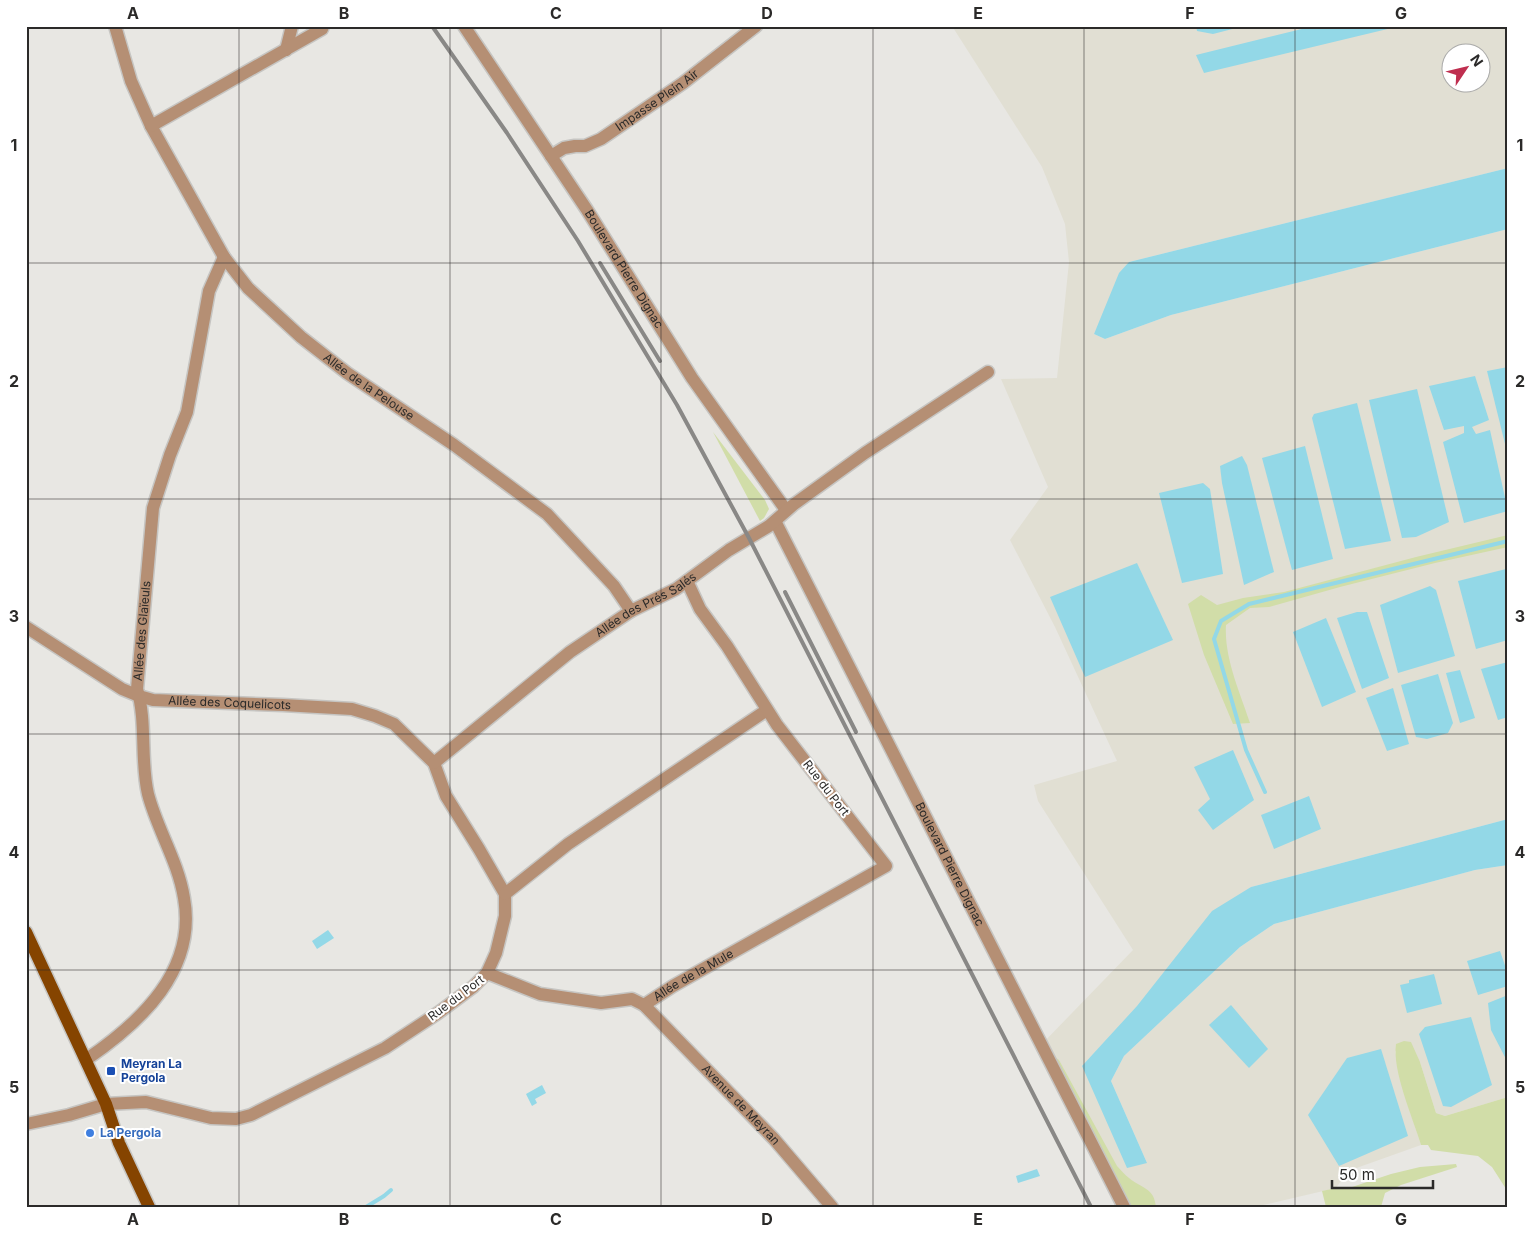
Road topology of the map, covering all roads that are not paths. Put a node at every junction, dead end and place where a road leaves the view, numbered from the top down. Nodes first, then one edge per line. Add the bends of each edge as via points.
1 (115, 26) edge
2 (292, 26) edge
3 (323, 26) edge
4 (756, 26) edge
5 (468, 28) edge
6 (286, 50) junction
7 (152, 126) junction
8 (551, 156) junction
9 (224, 257) junction
10 (988, 372) dead end
11 (786, 510) junction
12 (775, 521) junction
13 (687, 581) junction
14 (631, 611) junction
15 (26, 627) edge
16 (139, 696) junction
17 (767, 710) junction
18 (434, 763) junction
19 (886, 866) joint
20 (505, 894) junction
21 (26, 932) edge
22 (487, 973) junction
23 (644, 1005) junction
24 (86, 1059) junction
25 (106, 1104) junction
26 (26, 1124) edge
27 (149, 1207) edge
28 (832, 1207) edge
29 (1124, 1207) edge

1 - 7 street, Allée de la Pelouse via 131,81
2 - 6 street
3 - 6 street
4 - 8 street, Impasse Plein Air via 683,83 601,139 585,146 564,148
5 - 8 street, Boulevard Pierre Dignac
6 - 7 street
7 - 9 street, Allée de la Pelouse
8 - 11 street, Boulevard Pierre Dignac via 697,386
9 - 14 street, Allée de la Pelouse via 248,288 300,337 546,514 614,586
9 - 16 street, Allée des Glaïeuls via 209,291 187,412 153,508 136,689
10 - 11 street, Allée des Prés Salés via 865,453
11 - 12 street, Allée des Prés Salés
12 - 13 street, Allée des Prés Salés
12 - 29 street, Boulevard Pierre Dignac
13 - 14 street, Allée des Prés Salés
13 - 17 street, Rue du Port via 700,609
14 - 18 street, Allée des Prés Salés via 570,652
15 - 16 street, Allée des Coquelicots via 122,689
16 - 18 street, Allée des Coquelicots via 153,700 352,709 394,724
16 - 24 street, Allée des Glaïeuls via 148,793 184,898 186,924 180,960 165,986 139,1018
17 - 19 street, Rue du Port
17 - 20 street via 568,844
18 - 20 street via 446,796
19 - 23 street, Allée de la Mule
20 - 22 street, Rue du Port via 501,935
21 - 24 main road
22 - 23 street, Allée de la Mule via 540,994 601,1003 632,999
22 - 25 street, Rue du Port via 452,1003 384,1048 251,1115 236,1119 211,1118 146,1102
23 - 28 street, Avenue de Meyran via 774,1139
24 - 25 main road
25 - 26 street, Rue du Port
25 - 27 main road via 119,1143

